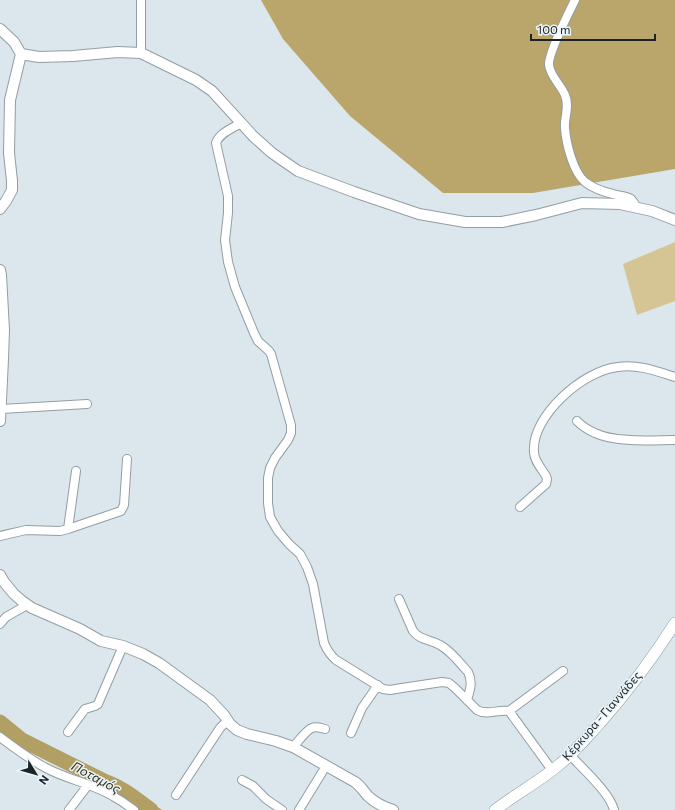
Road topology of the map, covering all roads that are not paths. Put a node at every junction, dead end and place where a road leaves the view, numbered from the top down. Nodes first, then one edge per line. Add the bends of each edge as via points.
1 (141, 0) edge
2 (575, 0) edge
3 (0, 29) edge
4 (142, 53) junction
5 (21, 54) junction
6 (241, 123) junction
7 (636, 207) junction
8 (0, 209) edge
9 (675, 220) edge
10 (0, 270) edge
11 (2, 359) edge
12 (675, 377) edge
13 (87, 404) dead end
14 (1, 409) edge
15 (0, 421) edge
16 (577, 421) dead end
17 (675, 440) edge
18 (127, 459) dead end
19 (76, 471) dead end
20 (520, 507) dead end
21 (68, 529) junction
22 (0, 536) edge
23 (0, 575) edge
24 (399, 598) dead end
25 (27, 605) junction
26 (675, 623) edge
27 (0, 624) edge
28 (123, 646) junction
29 (563, 671) dead end
30 (378, 686) junction
31 (467, 700) junction
32 (510, 711) junction
33 (227, 721) junction
34 (325, 729) dead end
35 (68, 732) dead end
36 (352, 733) dead end
37 (0, 737) edge
38 (294, 747) junction
39 (570, 755) junction
40 (326, 766) junction
41 (552, 770) junction
42 (242, 780) dead end
43 (88, 785) junction
44 (176, 795) dead end
45 (69, 810) edge
46 (134, 810) edge
47 (282, 810) edge
48 (299, 810) edge
49 (391, 810) edge
50 (495, 810) edge
51 (614, 810) edge

1 - 4 street
2 - 7 street via 550,56 549,65 565,96 568,108 565,127 569,153 585,181 608,193 628,198
3 - 5 street via 14,42
4 - 5 street via 39,57
4 - 6 street via 196,80 212,91
5 - 8 street via 10,100 12,190
6 - 7 street via 272,153 298,171 419,214 465,222 502,222 582,203
6 - 30 street via 220,136 216,142 228,196 228,262 254,334 271,354 291,425 288,440 270,468 270,517 278,532 300,554 307,567 313,584 324,643 330,655
7 - 9 street
10 - 11 street via 4,330
11 - 14 street
12 - 20 street via 646,368 617,367 597,372 559,400 546,415 534,441 534,456 547,479 546,484
13 - 14 street
14 - 15 street
16 - 17 street via 608,437 626,440
18 - 21 street via 122,510
19 - 21 street
21 - 22 street via 26,530
23 - 25 street via 14,594
24 - 31 street via 416,635 442,646 468,672 471,690
25 - 27 street via 6,617
25 - 28 street via 101,641
26 - 39 main road, Κέρκυρα - Γιαννάδες via 632,685
28 - 33 street via 159,663 210,700
28 - 35 street via 98,704 85,709
29 - 32 street
30 - 31 street via 390,690 449,683
30 - 36 street via 362,708
31 - 32 street via 485,714
32 - 41 street
33 - 38 street via 232,727 247,734
33 - 44 street
34 - 38 street via 312,728
37 - 43 street via 46,768
38 - 40 street
39 - 41 main road, Κέρκυρα - Γιαννάδες
39 - 51 street via 604,791
40 - 48 street
40 - 49 street via 360,785 368,796
41 - 50 main road, Κέρκυρα - Γιαννάδες
42 - 47 street
43 - 45 street
43 - 46 street via 116,797

